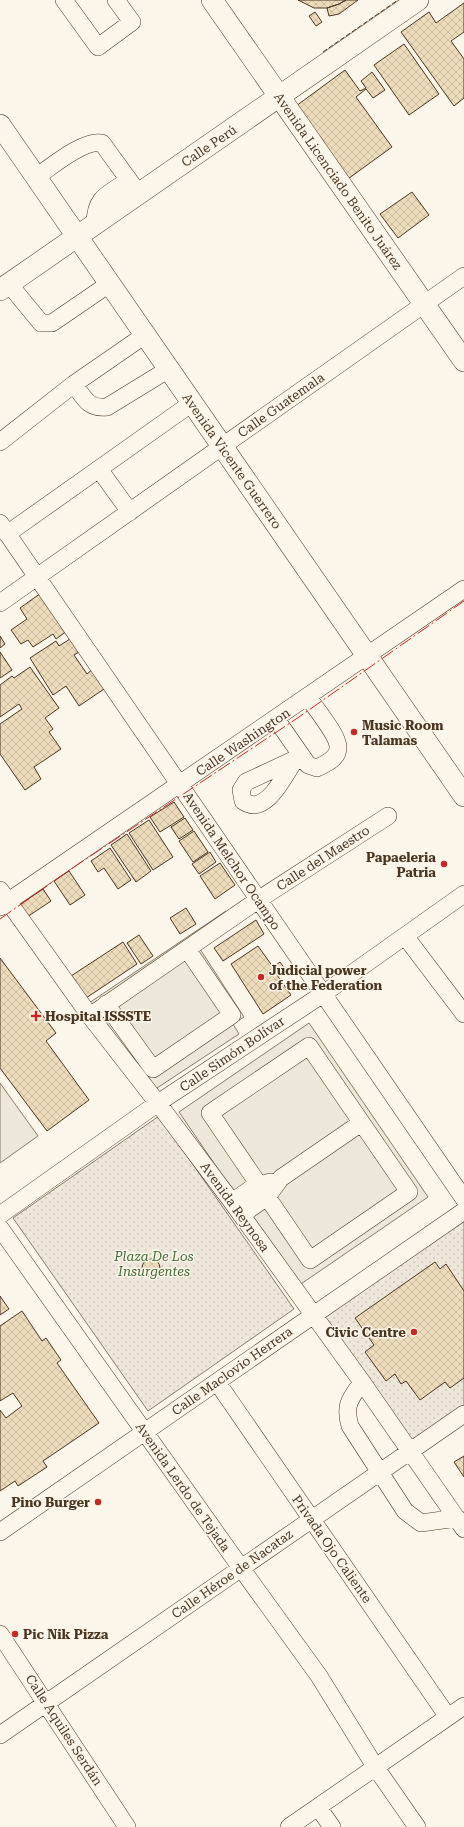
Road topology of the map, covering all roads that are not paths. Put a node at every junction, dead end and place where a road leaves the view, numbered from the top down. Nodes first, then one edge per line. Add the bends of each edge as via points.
1 (64, 0) edge
2 (116, 0) edge
3 (212, 0) edge
4 (418, 0) edge
5 (280, 97) junction
6 (0, 125) edge
7 (36, 178) junction
8 (134, 187) junction
9 (77, 236) junction
10 (464, 276) edge
11 (110, 284) junction
12 (4, 287) edge
13 (424, 304) junction
14 (145, 335) junction
15 (464, 361) edge
16 (169, 369) junction
17 (74, 384) junction
18 (192, 403) junction
19 (0, 442) edge
20 (222, 447) junction
21 (100, 469) junction
22 (130, 512) junction
23 (4, 529) edge
24 (37, 577) junction
25 (464, 589) edge
26 (0, 603) edge
27 (367, 656) junction
28 (308, 697) junction
29 (276, 719) junction
30 (180, 785) junction
31 (464, 796) edge
32 (388, 816) dead end
33 (464, 894) edge
34 (2, 900) edge
35 (258, 900) junction
36 (405, 936) junction
37 (187, 949) junction
38 (323, 994) junction
39 (106, 1004) junction
40 (464, 1014) edge
41 (90, 1016) junction
42 (158, 1103) junction
43 (362, 1123) junction
44 (263, 1191) junction
45 (464, 1199) edge
46 (236, 1209) junction
47 (464, 1211) edge
48 (0, 1216) edge
49 (0, 1228) edge
50 (313, 1315) junction
51 (217, 1382) junction
52 (362, 1382) junction
53 (464, 1414) edge
54 (144, 1432) junction
55 (409, 1452) junction
56 (379, 1472) junction
57 (311, 1519) junction
58 (461, 1524) edge
59 (0, 1532) edge
60 (241, 1568) junction
61 (0, 1634) edge
62 (47, 1703) junction
63 (464, 1706) edge
64 (448, 1717) junction
65 (0, 1735) edge
66 (376, 1768) junction
67 (318, 1807) junction
68 (127, 1827) edge
69 (289, 1827) edge
70 (332, 1827) edge
71 (417, 1827) edge

1 - 2 street via 98,47 132,22
3 - 5 main road, Avenida Licenciado Benito Juárez
4 - 5 main road, Calle Perú
5 - 8 main road, Calle Perú
5 - 13 main road, Avenida Licenciado Benito Juárez
6 - 7 main road, Avenida Vicente Guerrero
7 - 8 street via 80,148 96,142 102,143
7 - 9 main road, Avenida Vicente Guerrero
8 - 9 main road, Calle Perú via 95,224
9 - 11 main road, Avenida Vicente Guerrero
9 - 12 main road, Calle Perú
10 - 13 street, Calle Guatemala
11 - 12 street via 52,323 41,323
11 - 14 main road, Avenida Vicente Guerrero
13 - 15 main road, Avenida Licenciado Benito Juárez
13 - 20 street, Calle Guatemala
14 - 16 main road, Avenida Vicente Guerrero
14 - 17 street
16 - 17 street via 107,407 97,408 89,404
16 - 18 main road, Avenida Vicente Guerrero
17 - 19 street
18 - 20 main road, Avenida Vicente Guerrero
18 - 21 street
20 - 22 street, Calle Guatemala
20 - 27 main road, Avenida Vicente Guerrero
21 - 22 street
21 - 23 street
22 - 24 street, Calle Guatemala
23 - 24 street, Avenida Melchor Ocampo
24 - 26 street, Calle Guatemala
24 - 30 street, Avenida Melchor Ocampo
25 - 27 street, Calle Washington
27 - 28 street, Calle Washington
27 - 31 main road, Avenida Vicente Guerrero
28 - 29 street, Calle Washington
28 - 29 street via 339,747 329,762 317,768 299,758
29 - 30 street, Calle Washington
30 - 34 street, Calle Washington
30 - 35 street, Avenida Melchor Ocampo
32 - 35 street, Calle del Maestro
33 - 36 street, Calle Simón Bolívar
34 - 41 street, Avenida Reynosa
35 - 37 street, Calle del Maestro
35 - 38 street, Avenida Melchor Ocampo
36 - 38 street, Calle Simón Bolívar
36 - 40 street
37 - 39 street, Calle del Maestro
37 - 39 street via 232,1015 152,1068
38 - 42 street, Calle Simón Bolívar
38 - 45 street, Avenida Melchor Ocampo
39 - 41 street, Calle del Maestro
41 - 42 street, Avenida Reynosa
42 - 46 street, Avenida Reynosa
42 - 48 street, Calle Simón Bolívar
43 - 44 street
43 - 44 street via 409,1192 310,1260
43 - 44 street via 309,1046 210,1114
44 - 46 street
46 - 50 street, Avenida Reynosa
47 - 50 street, Calle Maclovio Herrera
49 - 54 street, Avenida Lerdo de Tejada
50 - 51 street, Calle Maclovio Herrera
50 - 52 street, Avenida Reynosa
51 - 54 street, Calle Maclovio Herrera
51 - 57 street, Privada Ojo Caliente
52 - 55 street, Avenida Reynosa
52 - 56 street via 348,1401 346,1413 350,1426
53 - 55 street, Calle Héroe de Nacataz
54 - 59 street, Calle Maclovio Herrera
54 - 60 street, Avenida Lerdo de Tejada
55 - 56 street, Calle Héroe de Nacataz
55 - 58 street, Avenida Reynosa
56 - 57 street, Calle Héroe de Nacataz
56 - 58 street via 405,1511 421,1523
57 - 60 street, Calle Héroe de Nacataz
57 - 64 street, Privada Ojo Caliente
60 - 62 street, Calle Héroe de Nacataz
60 - 66 street, Avenida Lerdo de Tejada via 319,1676
61 - 62 street, Calle Aquiles Serdán
62 - 65 street, Calle Héroe de Nacataz
62 - 68 street, Calle Aquiles Serdán
63 - 64 street
64 - 66 street
66 - 67 street
66 - 71 street, Avenida Lerdo de Tejada
67 - 69 street
67 - 70 street

